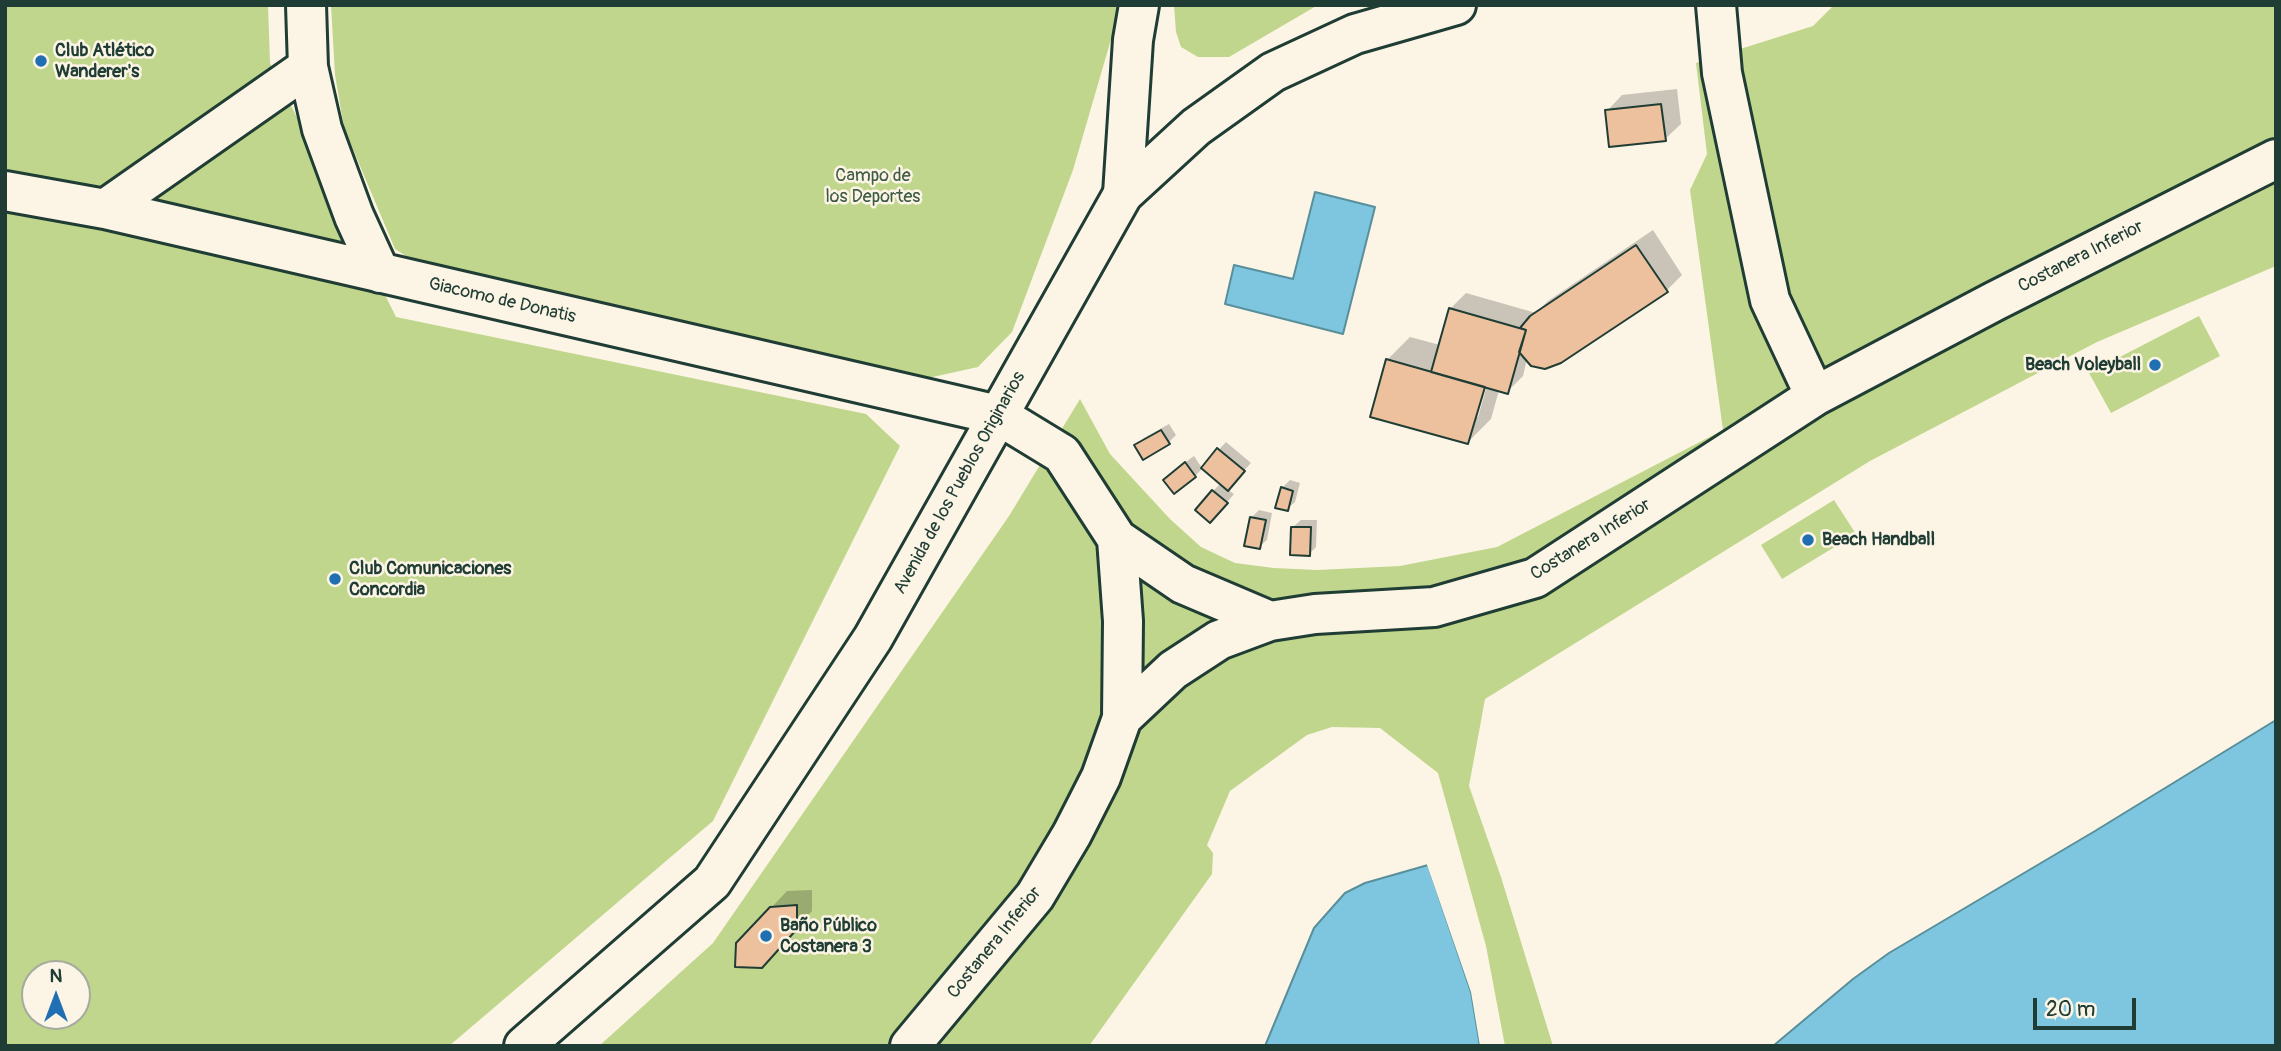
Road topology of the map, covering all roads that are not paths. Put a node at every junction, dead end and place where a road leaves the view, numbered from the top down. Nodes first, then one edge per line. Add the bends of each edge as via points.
1 (306, 5) edge
2 (1139, 5) edge
3 (1456, 5) edge
4 (1716, 5) edge
5 (308, 67) junction
6 (2276, 159) edge
7 (5, 191) edge
8 (1123, 194) junction
9 (105, 209) junction
10 (380, 273) junction
11 (1815, 396) junction
12 (998, 415) junction
13 (1117, 539) junction
14 (1270, 621) junction
15 (1122, 718) junction
16 (524, 1046) edge
17 (910, 1046) edge

1 - 5 street
2 - 8 street
3 - 8 street, Avenida de los Pueblos Originarios via 1355,34 1273,72 1196,127
4 - 11 street via 1722,73 1770,300
5 - 9 street
5 - 10 street via 322,129
6 - 11 street, Costanera Inferior
7 - 9 street, Giacomo de Donatis
8 - 12 street, Avenida de los Pueblos Originarios
9 - 10 street, Giacomo de Donatis
10 - 12 street, Giacomo de Donatis
11 - 14 street, Costanera Inferior via 1535,578 1434,607
12 - 13 street, Giacomo de Donatis via 1062,454
12 - 16 street, Avenida de los Pueblos Originarios via 873,638 712,882
13 - 14 street via 1183,584
13 - 15 street via 1123,621
14 - 15 street, Costanera Inferior via 1219,639 1172,670
15 - 17 street, Costanera Inferior via 1095,789 1035,896

